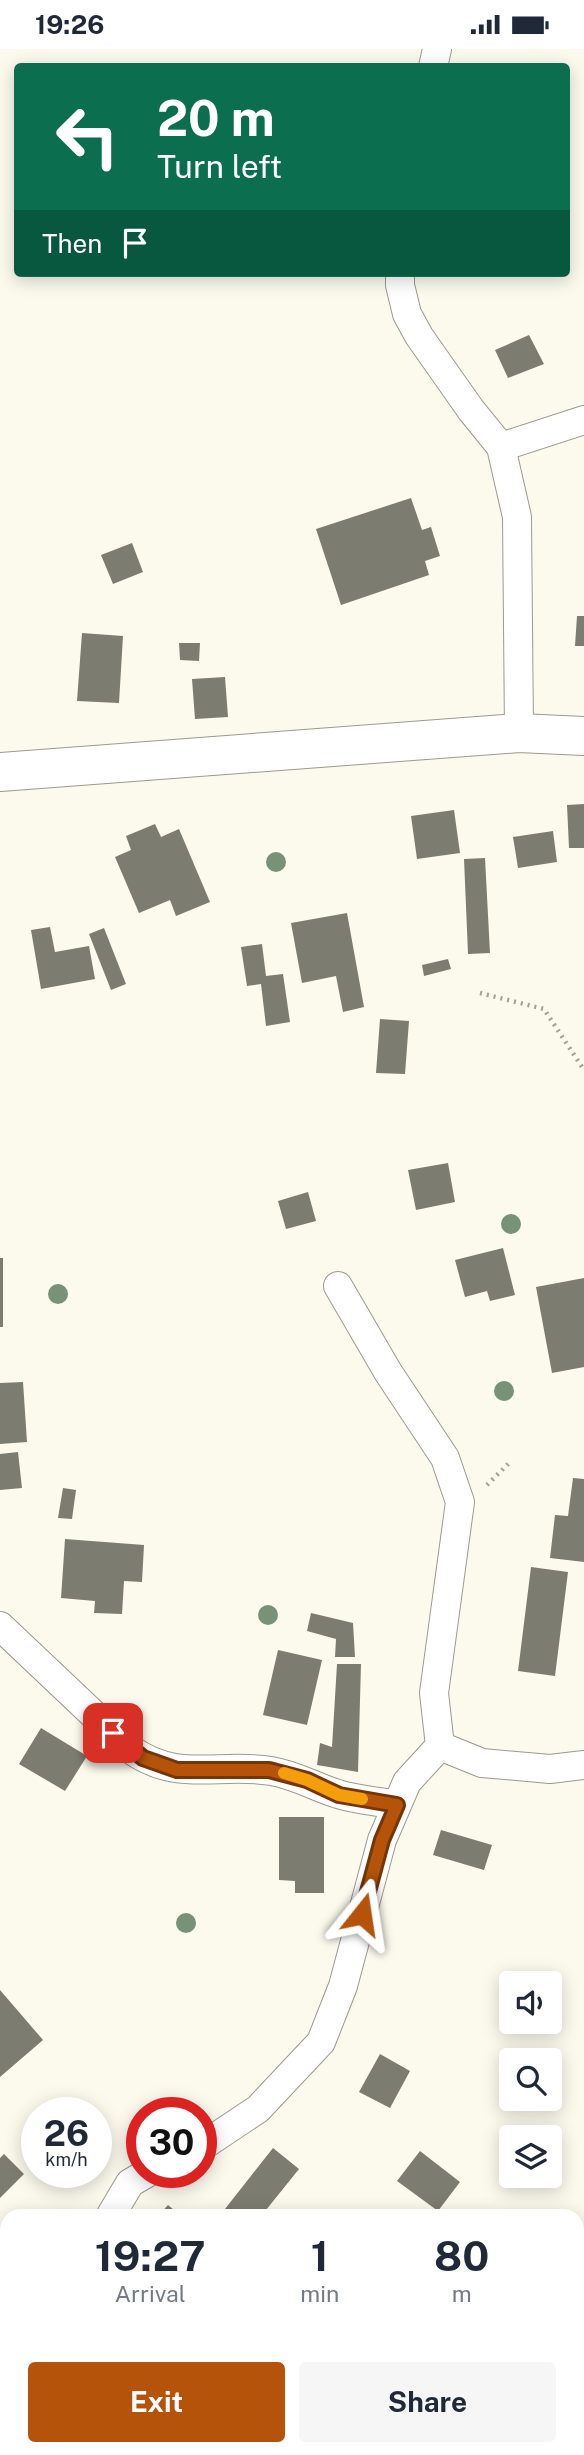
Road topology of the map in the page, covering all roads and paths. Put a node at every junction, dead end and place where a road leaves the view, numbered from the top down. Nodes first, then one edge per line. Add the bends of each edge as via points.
1 (400, 277) edge
2 (584, 420) edge
3 (501, 447) junction
4 (519, 733) junction
5 (584, 736) edge
6 (0, 772) edge
7 (480, 993) dead end
8 (584, 1070) edge
9 (338, 1286) dead end
10 (0, 1626) edge
11 (440, 1746) junction
12 (584, 1765) edge
13 (397, 1805) junction
14 (217, 2136) edge
15 (127, 2188) edge
16 (115, 2209) edge

1 - 3 street via 407,314 419,337
2 - 3 street
3 - 4 street via 517,517
4 - 5 main road
4 - 6 main road
7 - 8 path via 544,1009
9 - 11 street via 445,1458 460,1502 434,1693
10 - 13 street via 130,1749 153,1763 177,1770 269,1770 339,1795
11 - 12 street via 482,1763 550,1769
11 - 13 street via 407,1782
13 - 14 street via 382,1840 343,1986 321,2042 258,2109
15 - 16 street

